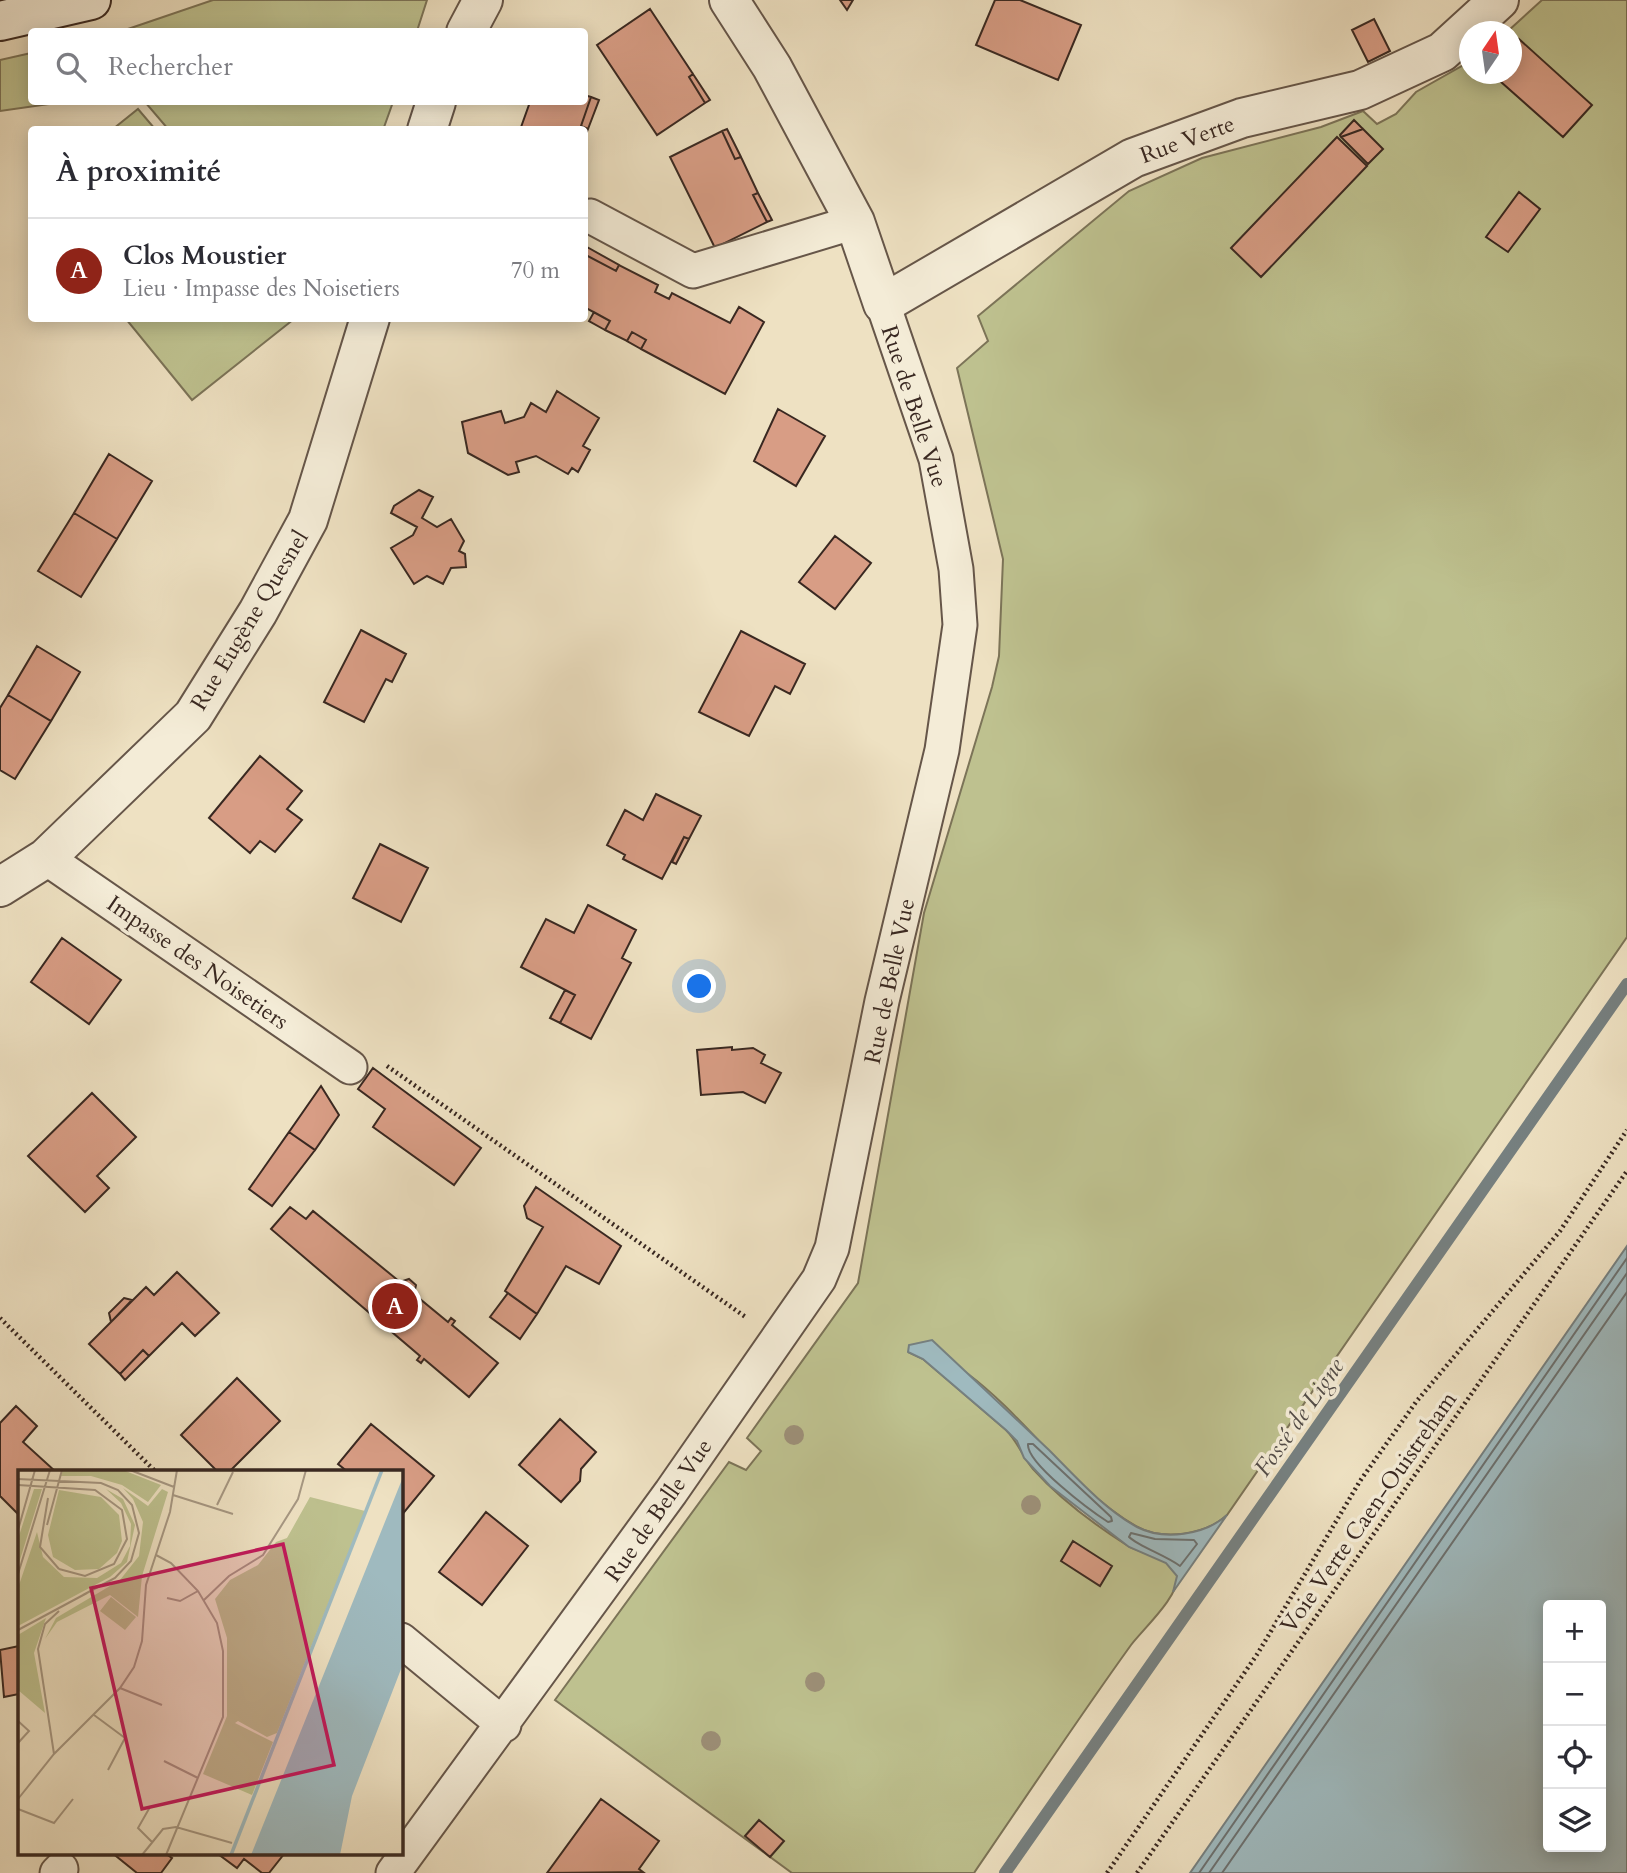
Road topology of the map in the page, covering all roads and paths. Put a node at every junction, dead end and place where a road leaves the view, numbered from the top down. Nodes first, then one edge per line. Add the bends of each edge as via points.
1 (91, 0) edge
2 (483, 0) edge
3 (729, 0) edge
4 (1499, 0) edge
5 (0, 21) edge
6 (468, 28) edge
7 (435, 105) edge
8 (428, 126) edge
9 (590, 216) dead end
10 (855, 222) junction
11 (883, 304) junction
12 (369, 322) edge
13 (46, 858) junction
14 (0, 887) edge
15 (350, 1067) joint
16 (1627, 1130) edge
17 (1627, 1171) edge
18 (0, 1318) edge
19 (777, 1339) junction
20 (154, 1470) edge
21 (402, 1641) edge
22 (504, 1725) junction
23 (393, 1873) edge
24 (1107, 1873) edge
25 (1138, 1873) edge

1 - 5 street
2 - 6 street
3 - 10 street, Rue de Belle Vue via 772,67
4 - 11 street, Rue Verte via 1442,52 1360,90 1242,118 1133,158
7 - 8 street
9 - 10 street via 693,271
10 - 11 street, Rue de Belle Vue
11 - 19 street, Rue de Belle Vue via 936,459 956,569 960,625 942,750 882,1000 841,1216 819,1279
12 - 13 street, Rue Eugène Quesnel via 308,520 258,612 193,716
13 - 14 street, Rue Eugène Quesnel
13 - 15 street, Impasse des Noisetiers
15 - 19 path via 369,1053
16 - 24 path via 1560,1231 1416,1402 1360,1481 1258,1654
17 - 25 path, Voie Verte Caen-Ouistreham
18 - 20 path
19 - 22 street, Rue de Belle Vue
21 - 22 street
22 - 23 street, Rue de Belle Vue

